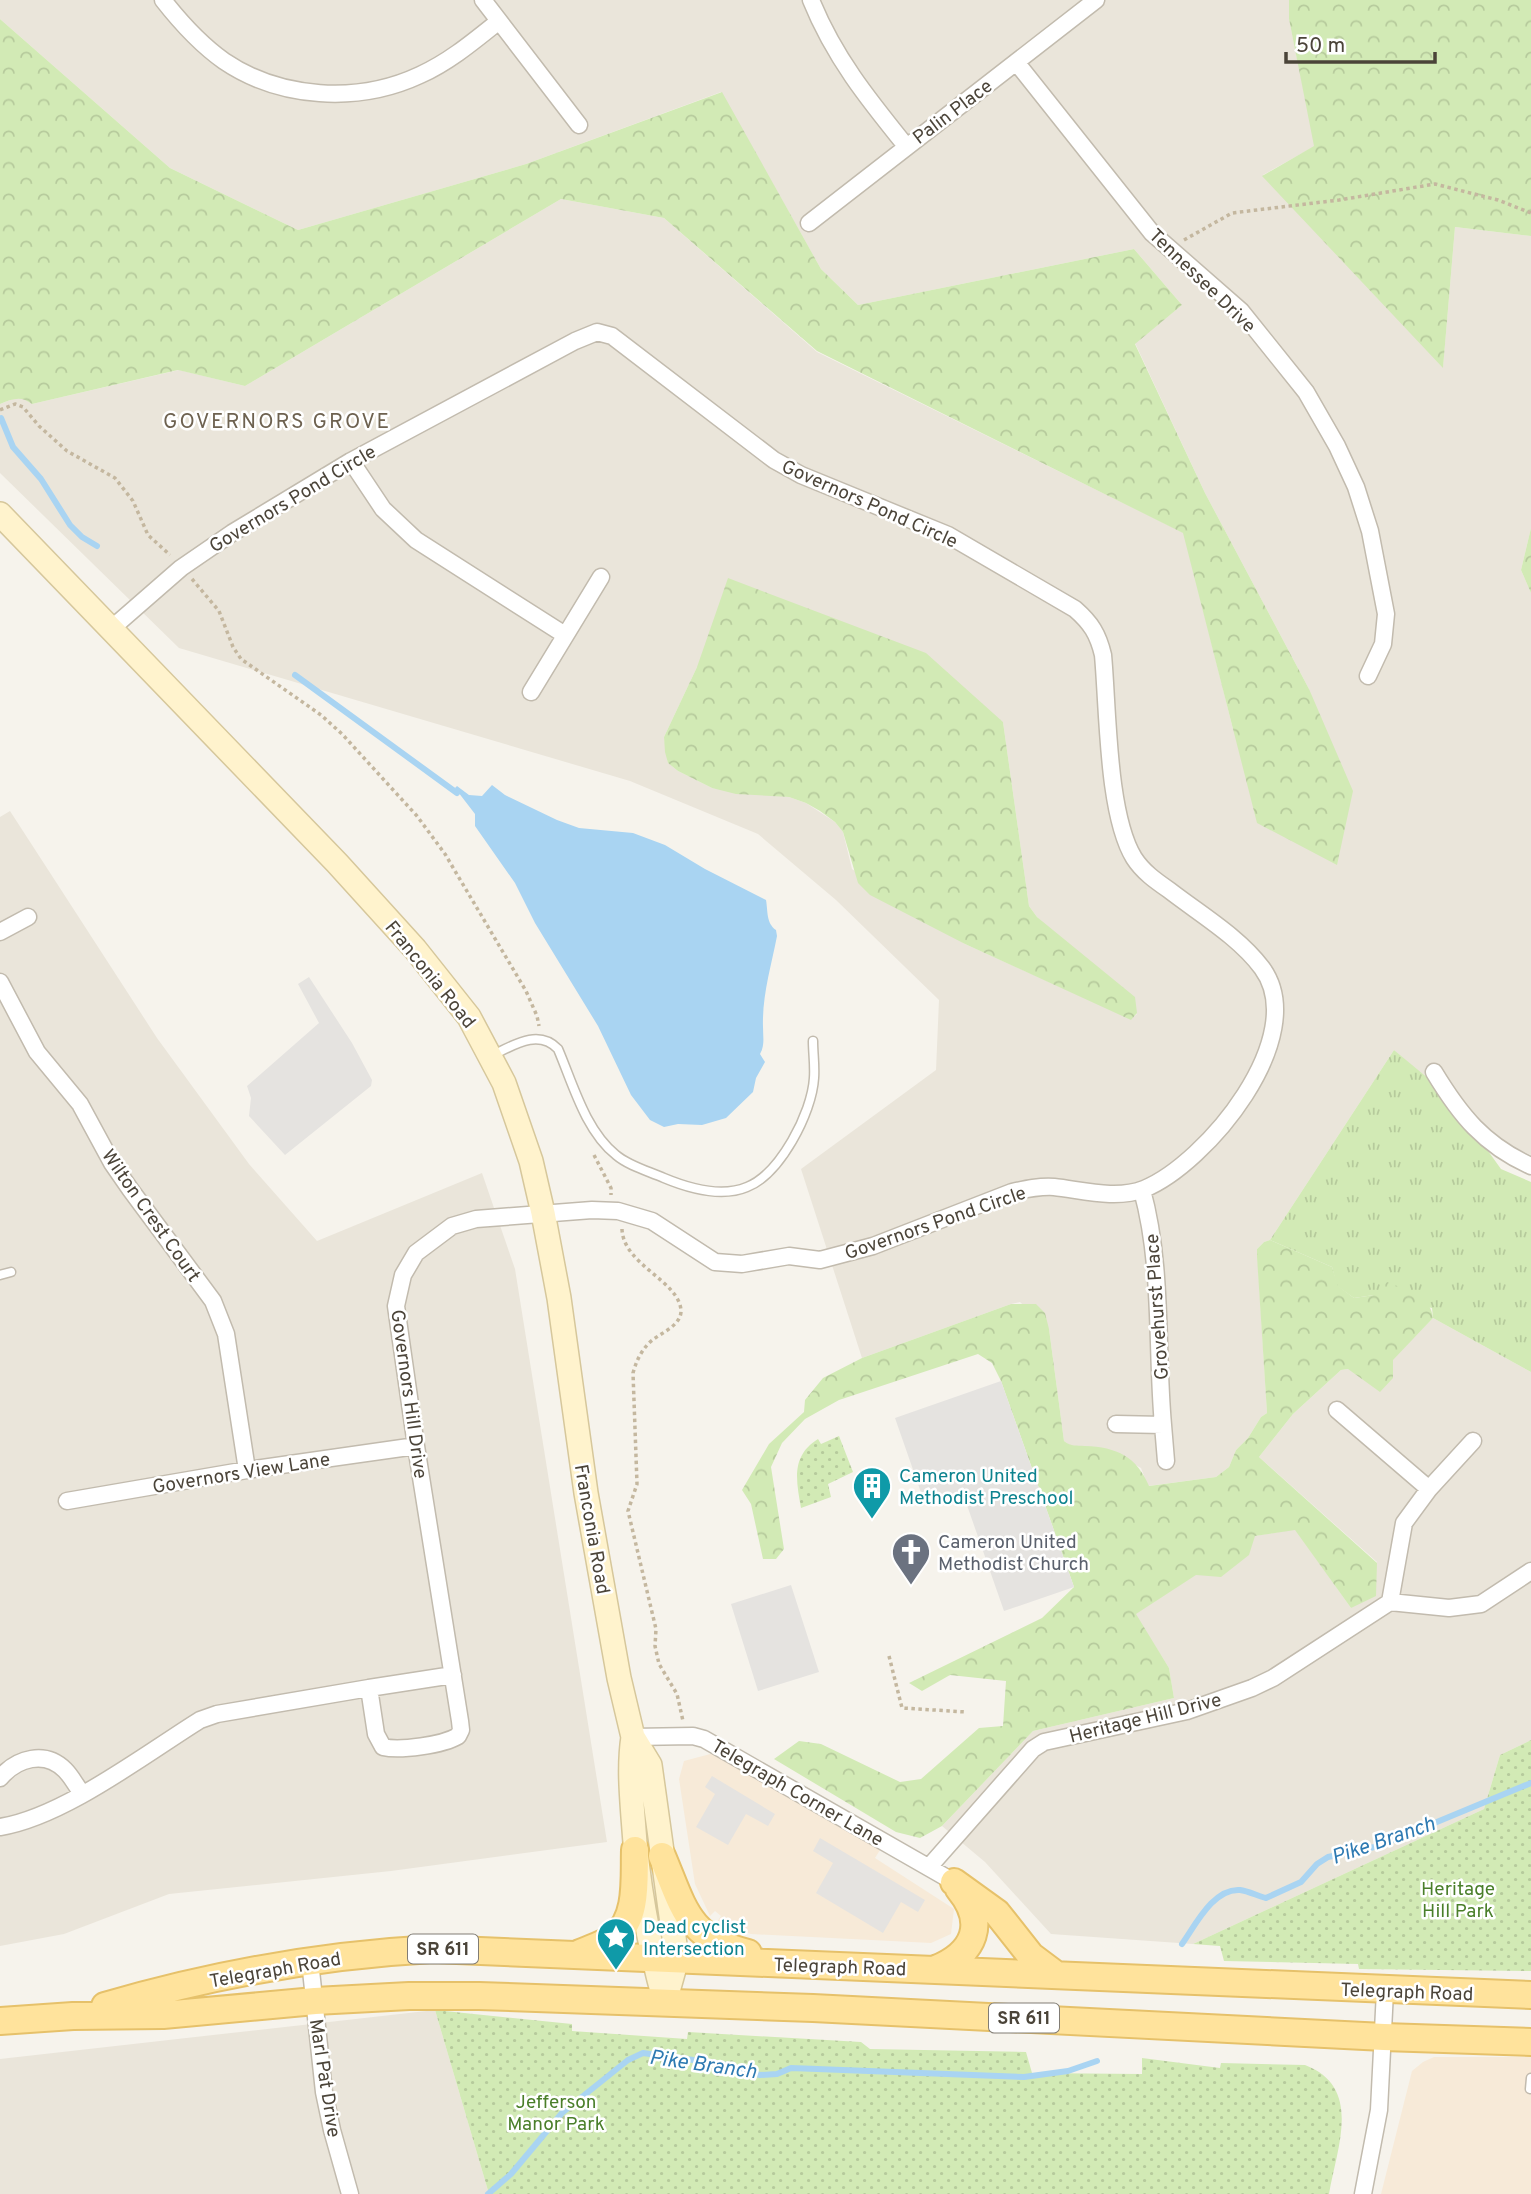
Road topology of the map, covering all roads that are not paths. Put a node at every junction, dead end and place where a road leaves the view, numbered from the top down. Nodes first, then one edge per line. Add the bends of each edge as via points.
1 (163, 0) edge
2 (483, 0) edge
3 (811, 0) edge
4 (1096, 0) edge
5 (499, 21) junction
6 (1016, 62) junction
7 (579, 125) dead end
8 (906, 146) junction
9 (809, 223) dead end
10 (351, 461) junction
11 (0, 513) edge
12 (601, 577) dead end
13 (111, 629) junction
14 (565, 635) junction
15 (1368, 676) dead end
16 (531, 692) dead end
17 (27, 917) dead end
18 (0, 932) edge
19 (0, 982) edge
20 (813, 1041) dead end
21 (491, 1056) junction
22 (1434, 1072) dead end
23 (1531, 1166) edge
24 (1142, 1190) junction
25 (544, 1213) junction
26 (11, 1272) dead end
27 (0, 1275) edge
28 (1337, 1410) dead end
29 (1116, 1424) dead end
30 (1163, 1425) junction
31 (1474, 1441) dead end
32 (416, 1446) junction
33 (1166, 1461) dead end
34 (247, 1470) junction
35 (1429, 1489) junction
36 (67, 1501) dead end
37 (1531, 1570) edge
38 (1390, 1602) junction
39 (453, 1675) junction
40 (369, 1688) junction
41 (633, 1737) junction
42 (0, 1778) edge
43 (82, 1793) junction
44 (0, 1827) edge
45 (635, 1850) junction
46 (662, 1856) junction
47 (929, 1867) junction
48 (954, 1882) junction
49 (576, 1955) junction
50 (664, 1959) junction
51 (310, 1961) junction
52 (836, 1966) junction
53 (936, 1969) junction
54 (1055, 1973) junction
55 (1385, 1991) junction
56 (1531, 1995) edge
57 (315, 2001) junction
58 (665, 2002) junction
59 (73, 2016) junction
60 (0, 2021) edge
61 (1384, 2037) junction
62 (1531, 2042) edge
63 (1531, 2078) edge
64 (1530, 2089) edge
65 (350, 2194) edge
66 (1363, 2194) edge

1 - 5 street via 224,61 264,81 315,93 368,91 417,77
2 - 5 street
3 - 8 street via 837,54
4 - 6 street, Palin Place
5 - 7 street
6 - 8 street, Palin Place
6 - 15 street, Tennessee Drive via 1152,233 1241,311 1306,392 1337,446 1370,531 1386,614 1383,644
8 - 9 street, Palin Place
10 - 13 street, Governors Pond Circle via 205,551
10 - 14 street via 383,509 416,540
10 - 24 street, Governors Pond Circle via 597,332 627,346 774,460 948,535 1089,621 1104,655 1115,796 1127,844 1144,871 1246,950 1264,971 1274,993 1274,1030 1253,1082 1224,1125 1184,1165
11 - 13 main road, Franconia Road
12 - 14 street
13 - 21 main road, Franconia Road via 415,949 469,1017
14 - 16 street
17 - 18 street
19 - 34 street, Wilton Crest Court via 37,1052 80,1104 112,1163 214,1301 226,1334
20 - 21 lane via 810,1100 787,1148 758,1181 732,1190 682,1185 616,1156 588,1121 554,1044 533,1038
21 - 25 main road, Franconia Road via 519,1121
22 - 23 street via 1467,1121 1490,1143
24 - 25 street, Governors Pond Circle via 1033,1188 839,1256 820,1260 789,1256 742,1264 715,1262 652,1221 618,1211
24 - 30 street, Grovehurst Place via 1155,1269
25 - 32 street, Governors Hill Drive via 476,1219 452,1226 416,1252 403,1275 396,1306
25 - 41 main road, Franconia Road via 586,1493
26 - 27 lane
28 - 35 street
29 - 30 street
30 - 33 street, Grovehurst Place
31 - 35 street
32 - 34 street, Governors View Lane
32 - 39 street, Governors Hill Drive
34 - 36 street, Governors View Lane
35 - 38 street via 1404,1523
37 - 38 street via 1480,1604 1449,1608
38 - 47 street, Heritage Hill Drive via 1252,1688 1187,1710 1044,1742
39 - 40 street
39 - 40 street, Governors Hill Drive via 461,1730 448,1741 383,1747 377,1739
40 - 43 street via 200,1720
41 - 45 main road, Franconia Road via 629,1761
41 - 46 main road, Franconia Road via 650,1765
41 - 47 street, Telegraph Corner Lane via 704,1739
42 - 43 street via 20,1761 47,1760 64,1769
43 - 44 street via 34,1819
45 - 49 main road via 632,1905 624,1928
45 - 50 main road, Franconia Road
46 - 50 main road, Franconia Road
46 - 52 main road via 687,1913 717,1943 754,1955
47 - 48 street, Telegraph Corner Lane
48 - 53 main road via 971,1908 975,1927 963,1954
48 - 54 main road via 997,1913 1031,1956
49 - 50 main road, Telegraph Road / SR 611
49 - 51 main road, Telegraph Road / SR 611 via 433,1949
50 - 52 main road, Telegraph Road / SR 611
50 - 58 main road, Franconia Road
51 - 57 street, Marl Pat Drive
51 - 59 main road, Telegraph Road / SR 611 via 155,1992
52 - 53 main road, Telegraph Road / SR 611
53 - 54 main road, Telegraph Road / SR 611
54 - 55 main road, Telegraph Road / SR 611
55 - 56 main road, Telegraph Road / SR 611
55 - 61 street
57 - 58 main road, Telegraph Road / SR 611 via 419,1996
57 - 59 main road, Telegraph Road / SR 611 via 163,2015
57 - 65 street, Marl Pat Drive via 324,2092
58 - 61 main road, Telegraph Road / SR 611
59 - 60 main road, Telegraph Road / SR 611
61 - 62 main road, Telegraph Road / SR 611
61 - 66 street via 1379,2110
63 - 64 lane

